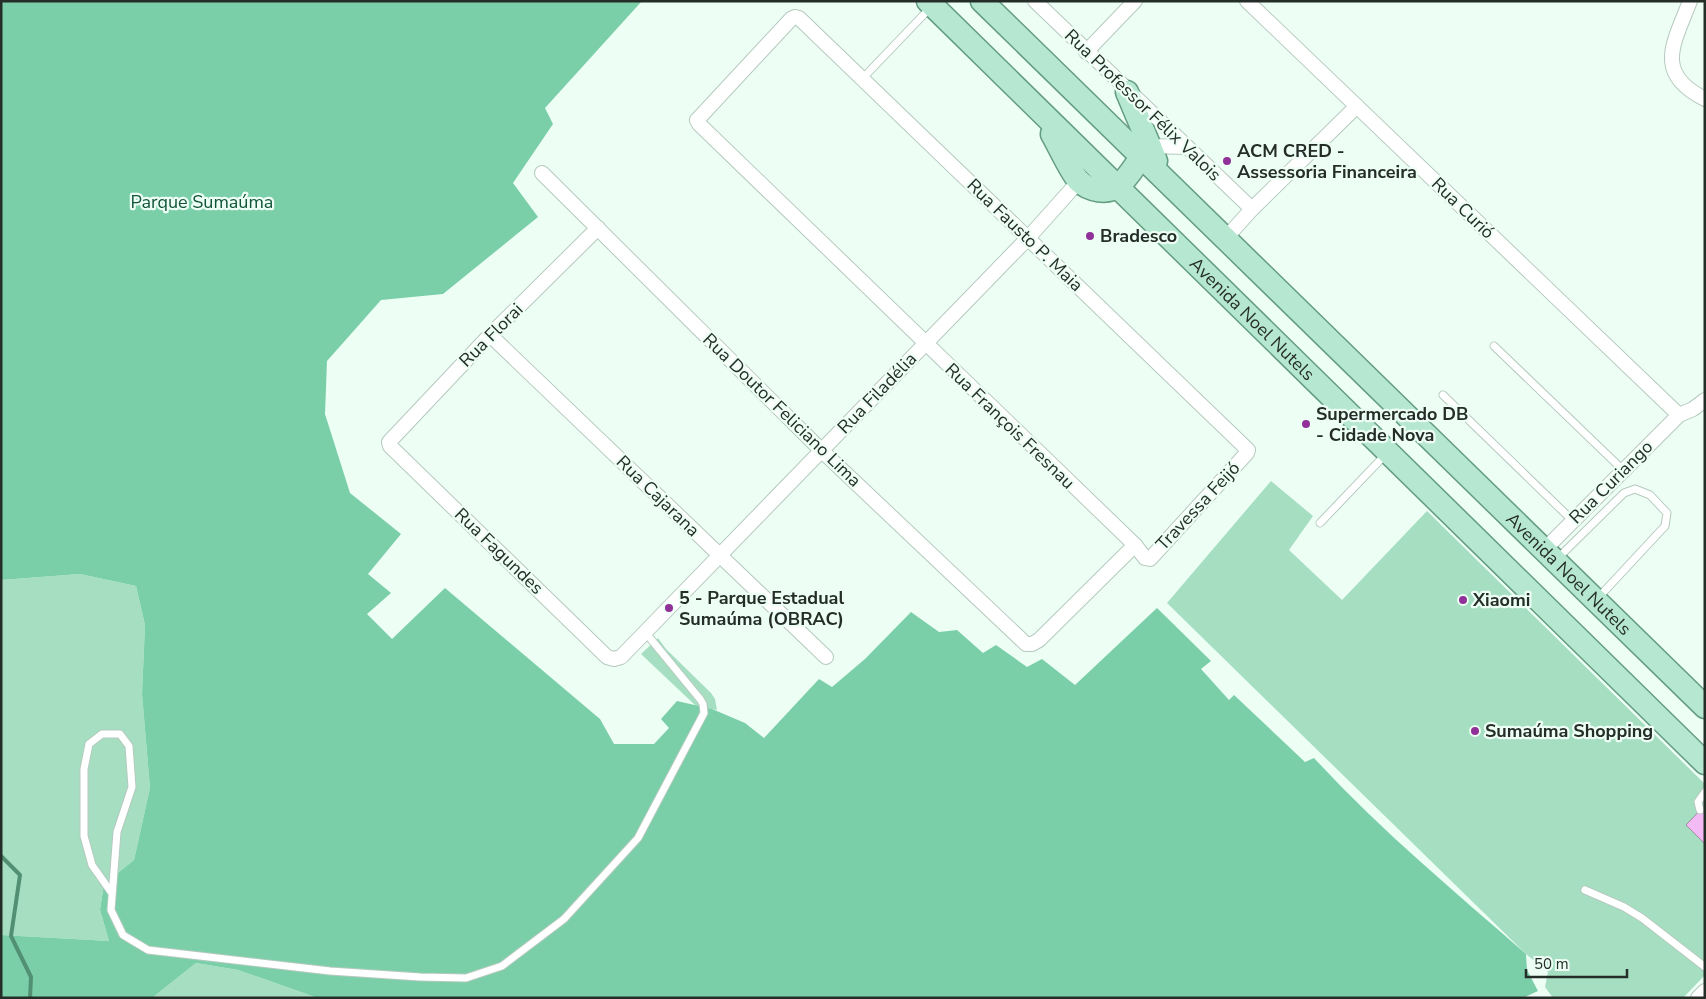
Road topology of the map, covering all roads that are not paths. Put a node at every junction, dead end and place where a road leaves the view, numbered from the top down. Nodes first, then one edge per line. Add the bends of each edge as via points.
1 (982, 1) edge
2 (1034, 1) edge
3 (1135, 1) edge
4 (1247, 1) edge
5 (1690, 1) edge
6 (930, 3) edge
7 (1086, 52) junction
8 (862, 79) junction
9 (1127, 92) junction
10 (1705, 99) edge
11 (1358, 106) junction
12 (1040, 111) junction
13 (699, 124) joint
14 (1186, 147) junction
15 (1146, 151) junction
16 (542, 173) dead end
17 (1079, 181) junction
18 (1117, 188) junction
19 (1252, 209) junction
20 (598, 228) junction
21 (1028, 238) junction
22 (1225, 238) junction
23 (490, 335) junction
24 (924, 343) junction
25 (1494, 346) dead end
26 (1443, 395) dead end
27 (1705, 400) edge
28 (1679, 415) junction
29 (390, 446) joint
30 (822, 451) junction
31 (1387, 452) junction
32 (1247, 454) joint
33 (1623, 470) junction
34 (1573, 521) junction
35 (1320, 523) dead end
36 (1134, 545) junction
37 (720, 555) junction
38 (1550, 555) junction
39 (1150, 559) joint
40 (1596, 600) junction
41 (645, 632) junction
42 (608, 657) joint
43 (826, 657) dead end
44 (1705, 707) edge
45 (1705, 763) edge
46 (1705, 792) edge
47 (1700, 810) dead end
48 (1585, 890) dead end
49 (111, 892) junction
50 (1705, 967) edge
51 (1705, 991) edge
52 (1698, 998) edge

1 - 15 main road, Avenida Noel Nutels
2 - 7 street, Rua Professor Félix Valois
3 - 7 street
4 - 11 street, Rua Curió
5 - 10 street via 1673,45 1672,66 1681,84
6 - 8 lane
6 - 12 main road, Avenida Noel Nutels
7 - 9 street, Rua Professor Félix Valois
8 - 13 street, Rua Fausto P. Maia via 795,17 697,120
8 - 21 street, Rua Fausto P. Maia
9 - 14 street, Rua Professor Félix Valois
9 - 15 main road
11 - 19 street
11 - 28 street, Rua Curió
12 - 17 main road
12 - 18 main road, Avenida Noel Nutels
13 - 24 street, Rua François Fresnau
14 - 15 street
14 - 19 street, Rua Professor Félix Valois
15 - 18 main road
15 - 22 main road, Avenida Noel Nutels via 1163,178
16 - 20 street, Rua Doutor Feliciano Lima
17 - 18 main road via 1100,191
17 - 21 street, Rua Filadélia
18 - 31 main road, Avenida Noel Nutels
19 - 22 street
20 - 23 street, Rua Florai
20 - 30 street, Rua Doutor Feliciano Lima
21 - 24 street, Rua Filadélia
21 - 32 street, Rua Fausto P. Maia via 1243,445 1248,450
22 - 38 main road, Avenida Noel Nutels
23 - 29 street, Rua Florai via 390,439
23 - 37 street, Rua Cajarana
24 - 30 street, Rua Filadélia
24 - 36 street, Rua François Fresnau
25 - 33 lane
26 - 34 lane
27 - 28 street, Rua Curiango
28 - 33 street, Rua Curiango
29 - 42 street, Rua Fagundes
30 - 36 street, Rua Doutor Feliciano Lima via 1026,644 1040,640
30 - 37 street, Rua Filadélia
31 - 35 lane
31 - 45 main road, Avenida Noel Nutels
32 - 39 street, Travessa Feijó
33 - 34 street, Rua Curiango
34 - 38 street, Rua Curiango
36 - 39 street, Rua François Fresnau via 1145,558
37 - 41 street, Rua Filadélia
37 - 43 street, Rua Cajarana
38 - 40 main road, Avenida Noel Nutels
38 - 40 lane via 1624,493 1635,489 1650,495 1666,513 1665,526
40 - 44 main road, Avenida Noel Nutels
41 - 42 street, Rua Filadélia via 621,657
41 - 49 lane via 700,699 704,713 638,838 564,919 502,966 466,978 420,977 330,971 148,950 123,935 111,910
46 - 47 lane via 1698,802
48 - 50 lane via 1624,906
49 - 49 lane via 117,832 132,787 129,746 120,734 102,734 89,744 84,769 84,836 92,864
51 - 52 street

